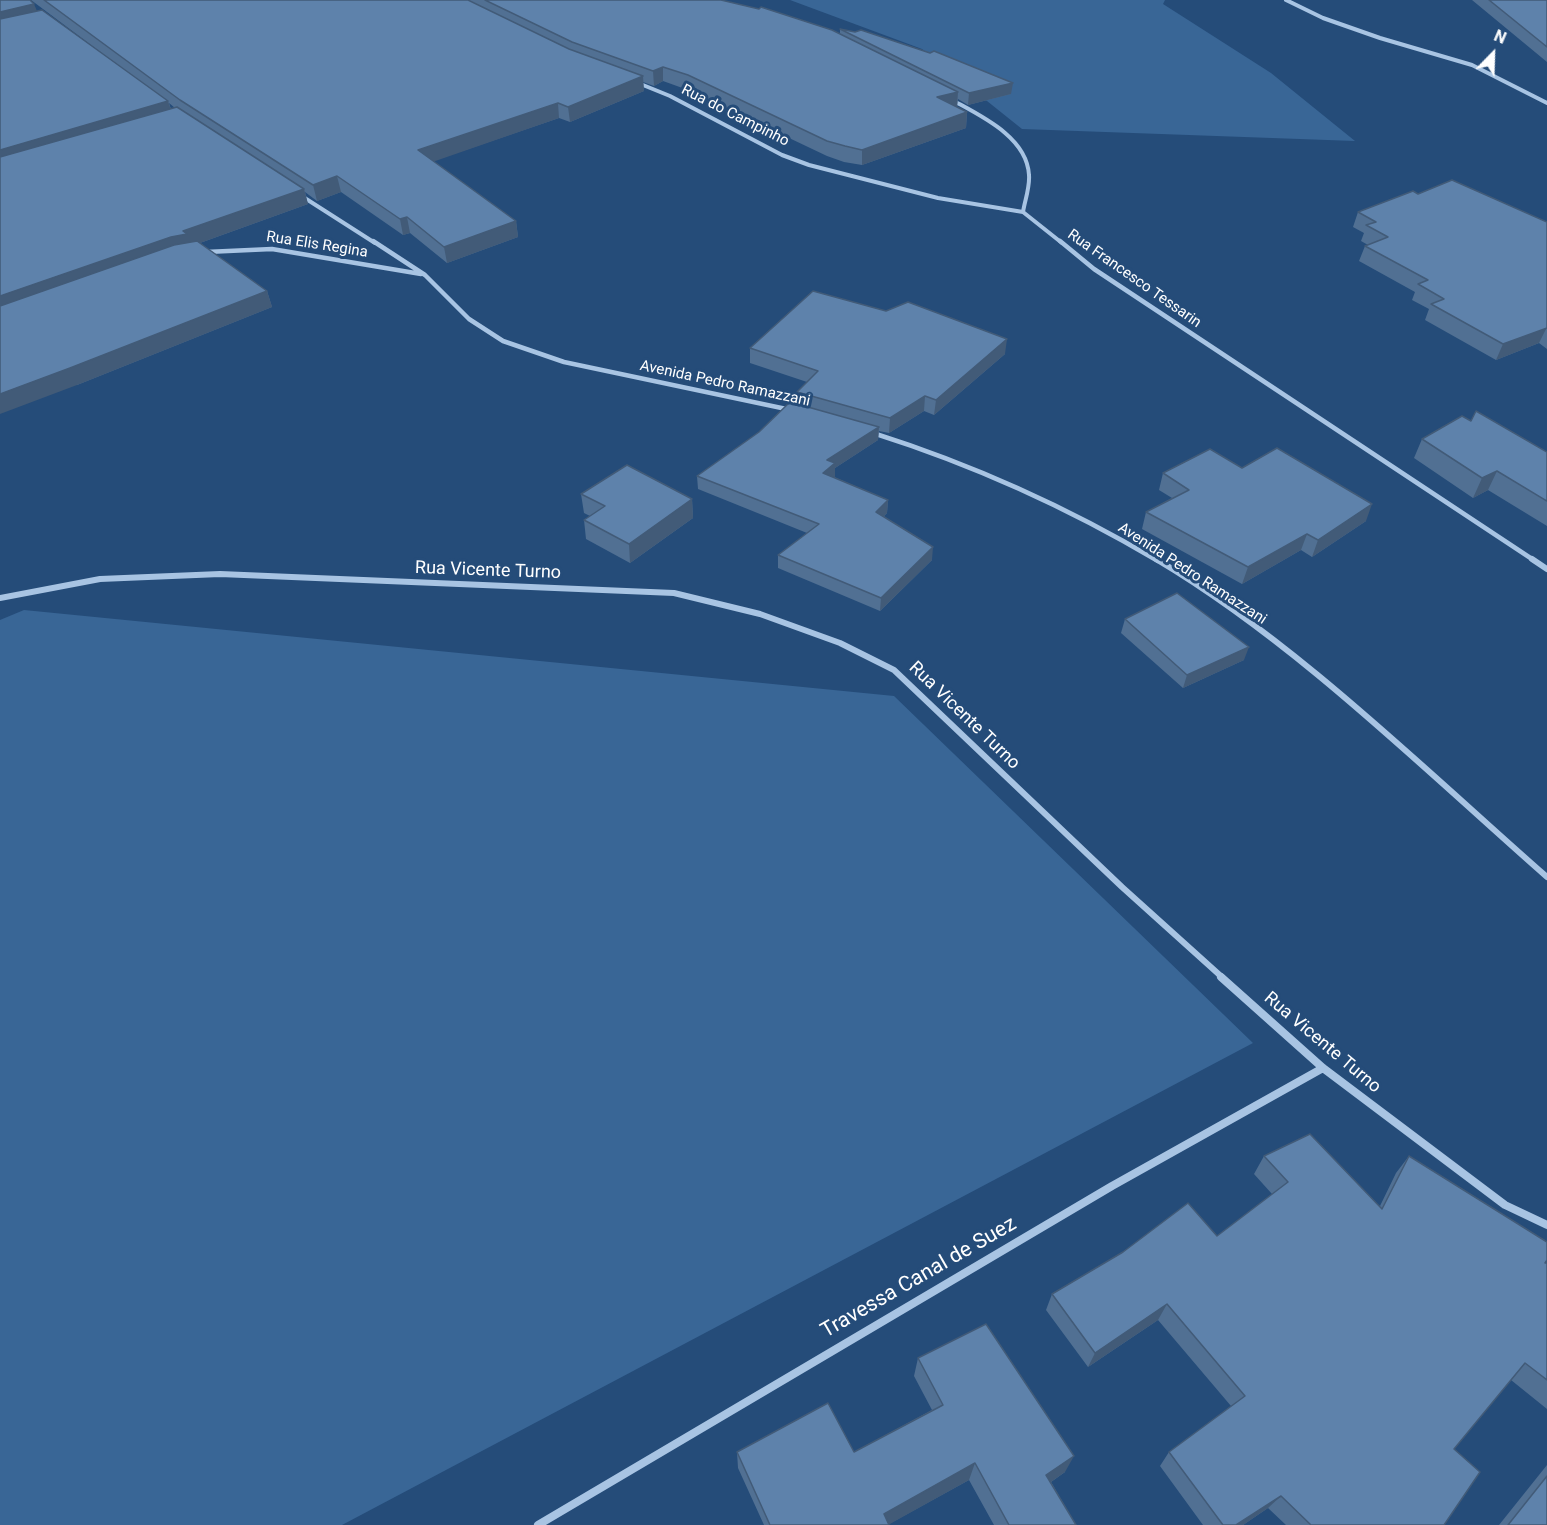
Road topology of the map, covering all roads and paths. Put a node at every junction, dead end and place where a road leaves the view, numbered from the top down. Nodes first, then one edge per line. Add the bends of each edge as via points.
1 (1286, 0) edge
2 (630, 80) edge
3 (951, 99) edge
4 (1547, 103) edge
5 (297, 193) edge
6 (1023, 212) junction
7 (197, 254) edge
8 (425, 275) junction
9 (803, 413) edge
10 (869, 432) edge
11 (1547, 569) edge
12 (0, 597) edge
13 (1547, 877) edge
14 (1323, 1068) junction
15 (1547, 1226) edge
16 (538, 1525) edge

1 - 4 street via 1380,38 1472,65
2 - 6 street, Rua do Campinho via 809,165 938,198
3 - 6 street via 994,125 1018,147 1030,174
5 - 8 street, Avenida Pedro Ramazzani
6 - 11 street, Rua Francesco Tessarin via 1094,269
7 - 8 street, Rua Elis Regina via 272,249
8 - 9 street, Avenida Pedro Ramazzani via 469,319 503,341 540,356
10 - 13 street, Avenida Pedro Ramazzani via 914,445 1018,486 1127,543 1197,588 1249,623 1366,718
12 - 14 street, Rua Vicente Turno via 100,579 220,574 674,593 744,607 798,625 894,670 1122,887
14 - 15 street, Rua Vicente Turno via 1505,1204
14 - 16 street, Travessa Canal de Suez via 1102,1191

